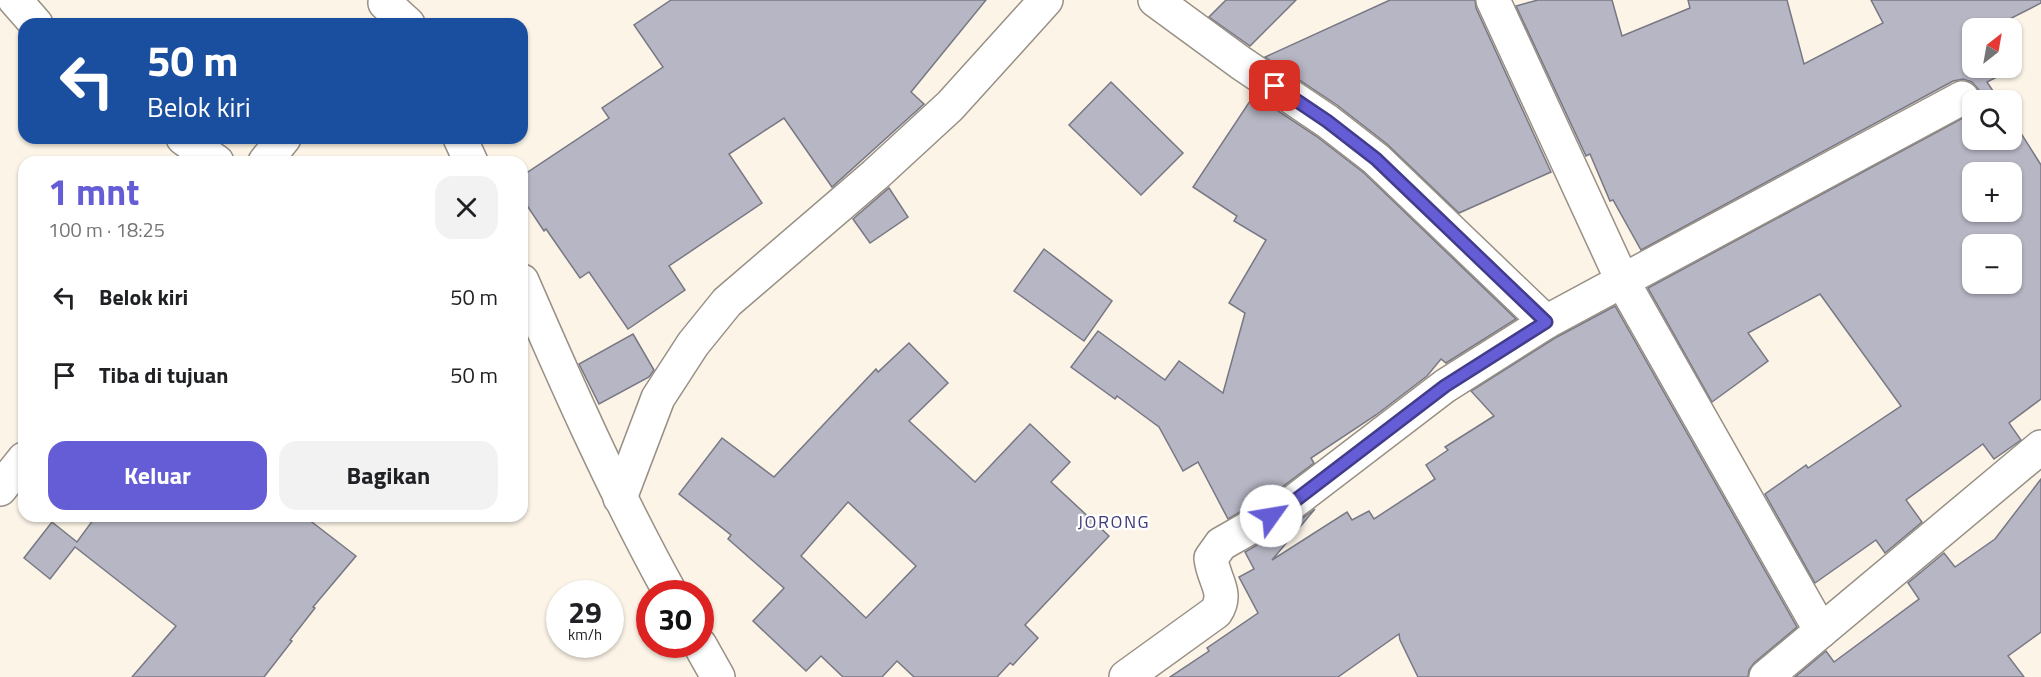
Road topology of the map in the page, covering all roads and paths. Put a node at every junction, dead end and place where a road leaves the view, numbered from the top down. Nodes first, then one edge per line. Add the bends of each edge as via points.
1 (15, 0) edge
2 (1046, 0) edge
3 (1155, 0) edge
4 (1493, 0) edge
5 (31, 18) edge
6 (1962, 98) dead end
7 (192, 144) edge
8 (279, 144) edge
9 (208, 156) edge
10 (270, 156) edge
11 (1623, 282) junction
12 (528, 295) edge
13 (1546, 322) junction
14 (2041, 447) edge
15 (18, 466) edge
16 (0, 489) edge
17 (621, 498) junction
18 (664, 580) edge
19 (1821, 631) junction
20 (707, 658) edge
21 (718, 677) edge
22 (1126, 677) edge
23 (1766, 677) edge

1 - 5 street
2 - 17 street via 950,106 727,302 693,344 658,398
3 - 13 street via 1376,159
4 - 11 street
6 - 11 street
7 - 9 street
8 - 10 street
11 - 13 street
11 - 19 street
12 - 17 street
13 - 22 street via 1445,386 1288,506 1221,544 1211,558 1222,602 1216,612
14 - 19 street
15 - 16 street
17 - 18 street
19 - 23 street
20 - 21 street

